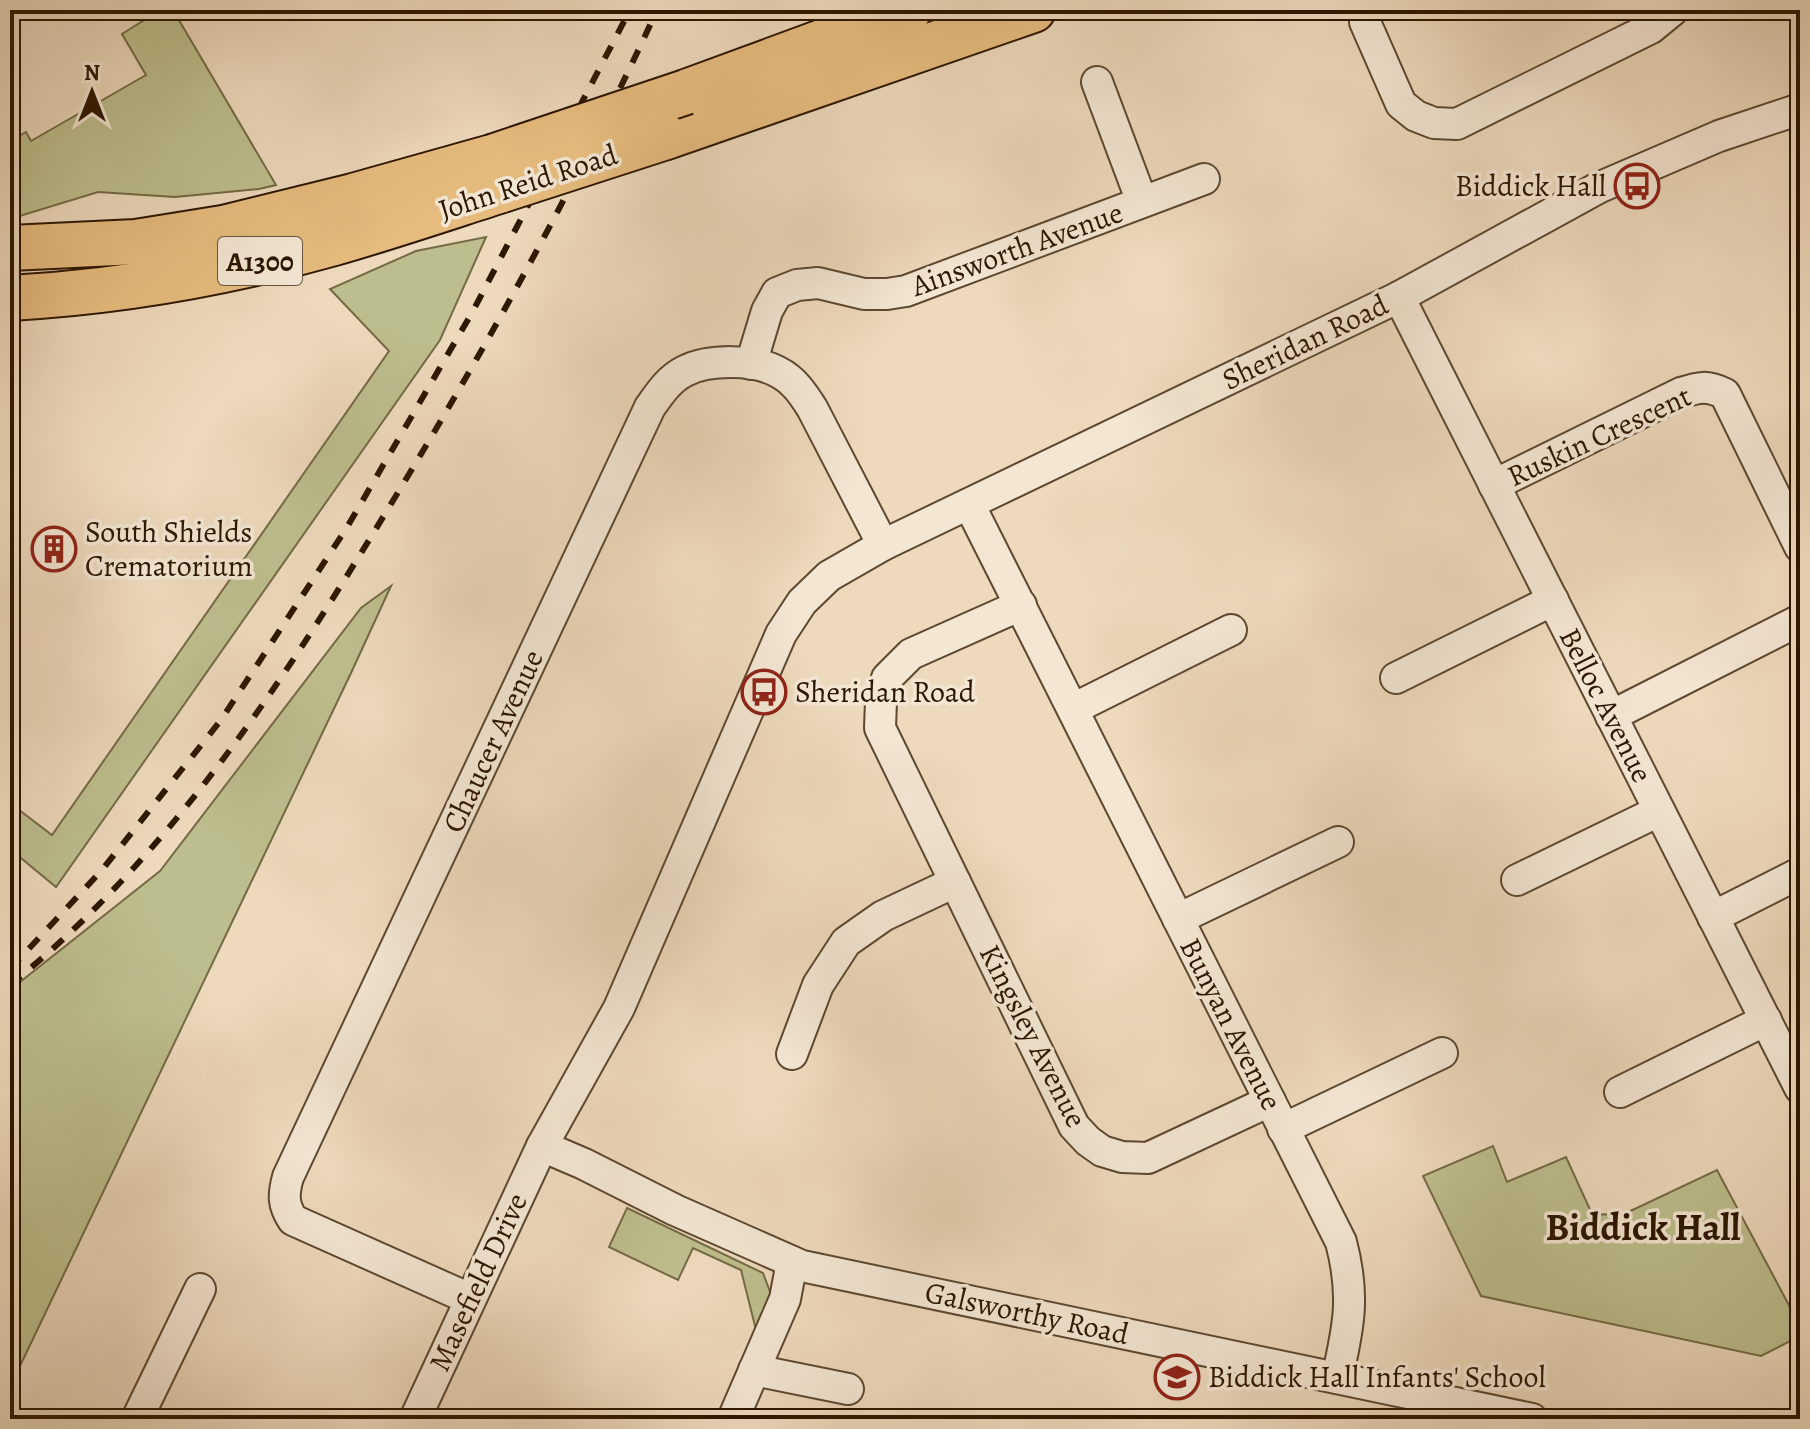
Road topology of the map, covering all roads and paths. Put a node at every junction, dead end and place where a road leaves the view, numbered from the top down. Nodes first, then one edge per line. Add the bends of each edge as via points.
1 (909, 10) edge
2 (1033, 10) edge
3 (1673, 10) edge
4 (1365, 22) dead end
5 (1097, 82) dead end
6 (1800, 109) edge
7 (497, 174) junction
8 (1204, 179) dead end
9 (1142, 202) junction
10 (10, 248) edge
11 (1399, 297) junction
12 (10, 298) edge
13 (751, 364) junction
14 (1494, 485) junction
15 (969, 504) junction
16 (883, 545) junction
17 (1800, 547) edge
18 (1553, 600) junction
19 (1021, 605) junction
20 (1800, 620) edge
21 (1231, 630) dead end
22 (1396, 678) dead end
23 (1073, 709) junction
24 (1611, 716) junction
25 (1659, 811) junction
26 (1338, 842) dead end
27 (1800, 873) edge
28 (1517, 880) dead end
29 (955, 882) junction
30 (1713, 917) junction
31 (1178, 919) junction
32 (1766, 1020) junction
33 (1442, 1053) dead end
34 (792, 1054) dead end
35 (1800, 1088) edge
36 (1620, 1092) dead end
37 (1270, 1101) junction
38 (1283, 1129) junction
39 (542, 1146) junction
40 (792, 1262) junction
41 (200, 1289) dead end
42 (470, 1299) junction
43 (754, 1370) junction
44 (1337, 1378) junction
45 (848, 1389) dead end
46 (1479, 1413) edge
47 (137, 1419) edge
48 (415, 1419) edge
49 (733, 1419) edge
50 (1532, 1419) edge

1 - 7 highway, John Reid Road / A1300, bridge via 686,92
2 - 7 highway, John Reid Road / A1300, bridge via 666,137
3 - 4 street via 1651,28 1457,124 1434,123 1401,104
5 - 9 street, Ainsworth Avenue
6 - 11 street, Sheridan Road via 1719,136 1598,188
7 - 10 highway, John Reid Road / A1300 via 353,196 223,228 136,242
7 - 12 highway, John Reid Road / A1300 via 332,244 189,278
8 - 9 street, Ainsworth Avenue
9 - 13 street, Ainsworth Avenue via 906,291 864,294 818,283 777,293
11 - 14 street, Belloc Avenue
11 - 15 street, Sheridan Road
13 - 16 street, Chaucer Avenue via 777,371 801,389
13 - 42 street, Chaucer Avenue via 714,363 686,370 650,407 288,1177 283,1194 293,1220
14 - 17 street, Ruskin Crescent via 1681,393 1713,387 1725,394
14 - 18 street, Belloc Avenue
15 - 16 street, Sheridan Road
15 - 19 street, Bunyan Avenue
16 - 39 street, Sheridan Road via 829,576 802,602 781,634 619,1008
18 - 22 street, Belloc Avenue
18 - 24 street, Belloc Avenue
19 - 23 street, Bunyan Avenue
19 - 29 street, Kingsley Avenue via 911,654 887,678 881,701 880,728
20 - 24 street
21 - 23 street
23 - 31 street, Bunyan Avenue
24 - 25 street, Belloc Avenue
25 - 28 street, Belloc Avenue
25 - 30 street, Belloc Avenue
26 - 31 street, Bunyan Avenue
27 - 30 street
29 - 34 street via 883,916 846,942 818,985
29 - 37 street, Kingsley Avenue via 1074,1126 1102,1151 1148,1158
30 - 32 street, Belloc Avenue
31 - 37 street, Bunyan Avenue
32 - 35 street, Belloc Avenue
32 - 36 street
33 - 38 street, Bunyan Avenue
37 - 38 street, Bunyan Avenue
38 - 44 street, Bunyan Avenue via 1341,1242 1347,1267 1347,1332
39 - 40 street, Galsworthy Road
39 - 42 street, Masefield Drive
40 - 43 street via 785,1299
40 - 44 street, Galsworthy Road
41 - 47 street
42 - 48 street, Masefield Drive
43 - 45 street
43 - 49 street
44 - 46 street, Galsworthy Road
46 - 50 street, Galsworthy Road

